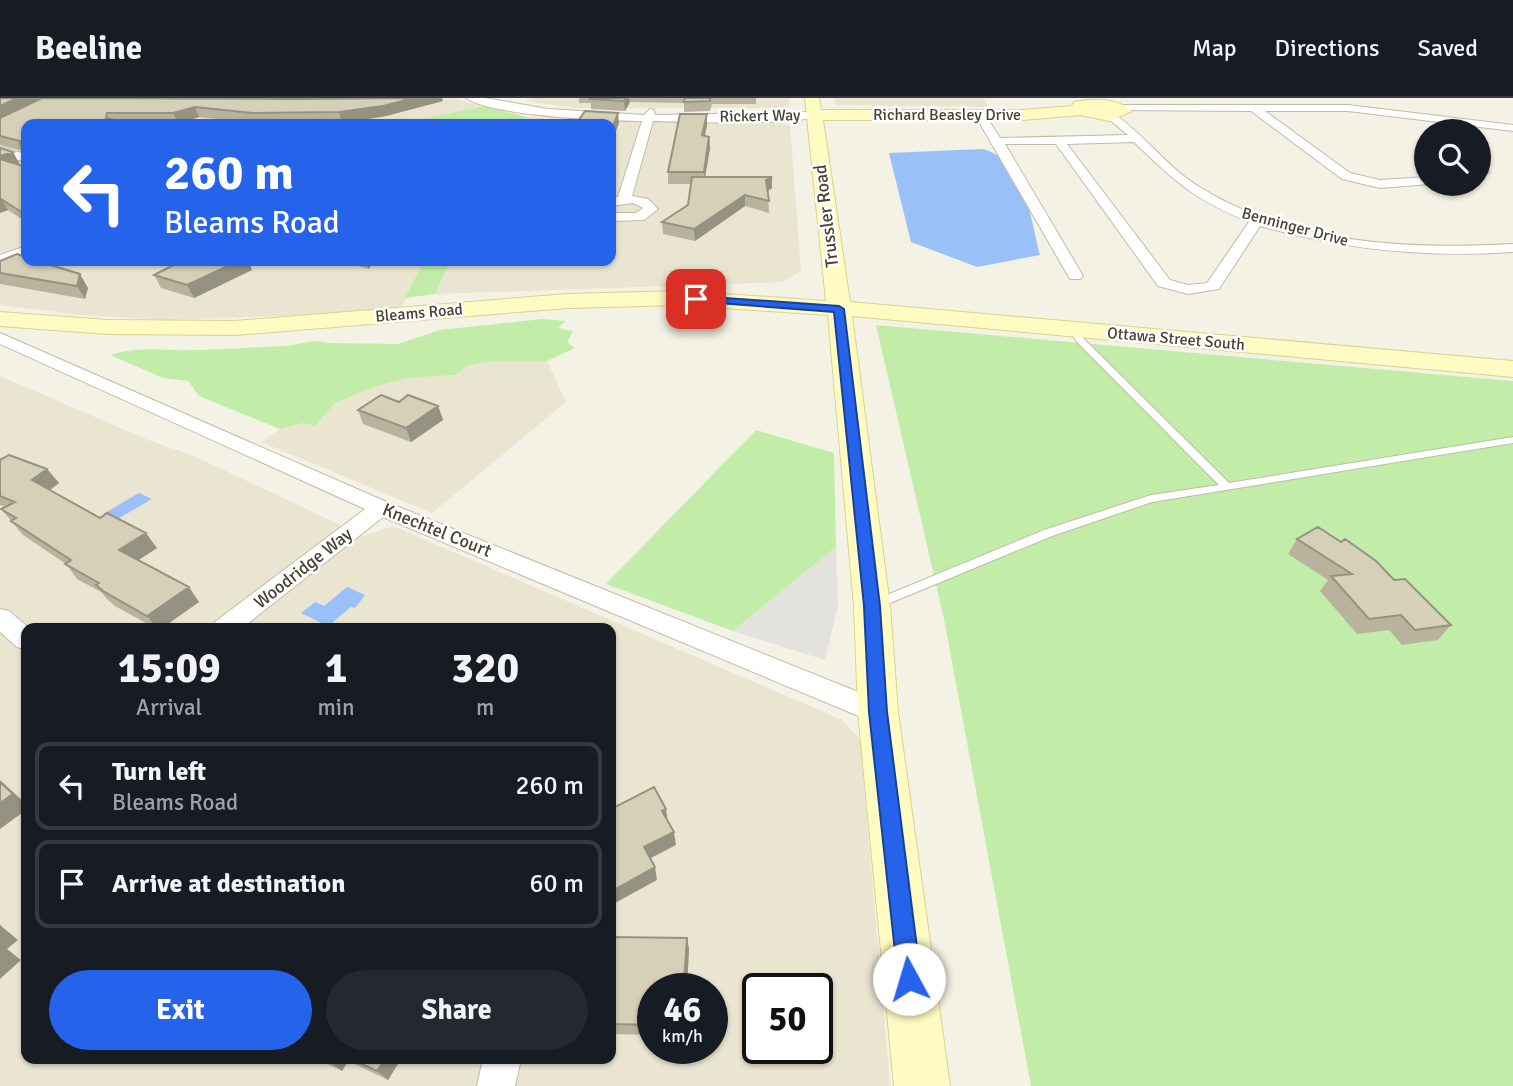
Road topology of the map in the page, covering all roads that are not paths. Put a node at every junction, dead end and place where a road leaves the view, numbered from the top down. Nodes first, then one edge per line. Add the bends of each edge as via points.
1 (471, 98) edge
2 (496, 98) edge
3 (1084, 104) edge
4 (813, 106) edge
5 (1254, 108) junction
6 (1116, 112) junction
7 (1388, 113) junction
8 (649, 114) junction
9 (979, 115) junction
10 (1513, 128) edge
11 (1414, 129) edge
12 (1139, 138) junction
13 (997, 141) junction
14 (1059, 141) junction
15 (0, 150) edge
16 (21, 156) edge
17 (1414, 182) edge
18 (617, 201) edge
19 (616, 217) edge
20 (1258, 219) junction
21 (1513, 248) edge
22 (21, 252) edge
23 (0, 260) edge
24 (1076, 276) dead end
25 (839, 309) junction
26 (2, 327) edge
27 (1073, 330) junction
28 (1513, 369) edge
29 (1513, 440) edge
30 (1227, 487) junction
31 (381, 508) junction
32 (872, 606) junction
33 (0, 618) edge
34 (232, 623) edge
35 (21, 636) edge
36 (878, 712) junction
37 (501, 1064) edge
38 (496, 1086) edge
39 (922, 1086) edge

1 - 8 street, Rickert Way via 548,114
2 - 8 street, Rickert Way via 554,110
3 - 6 main road, Richard Beasley Drive
3 - 9 main road, Richard Beasley Drive via 1043,114
4 - 8 street, Rickert Way via 785,117
4 - 9 main road, Richard Beasley Drive
4 - 25 main road, Trussler Road
5 - 6 street
5 - 7 street
5 - 17 street via 1346,176 1380,184
6 - 12 street, Benninger Drive
7 - 10 street
7 - 11 street
8 - 18 street
9 - 13 street
12 - 14 street
12 - 20 street, Benninger Drive via 1190,187
13 - 14 street
13 - 24 street
14 - 20 street via 1164,283 1178,289 1213,286
15 - 16 street
18 - 19 street via 643,201 651,209 632,218
20 - 21 street, Benninger Drive via 1320,236 1399,249
22 - 23 street
25 - 26 main road, Bleams Road via 649,298 235,328
25 - 27 main road, Ottawa Street South
25 - 32 main road, Trussler Road
26 - 31 street, Knechtel Court
27 - 28 main road, Ottawa Street South
27 - 30 lane
29 - 30 lane
30 - 32 lane via 1151,499 1048,533
31 - 34 street, Woodridge Way
31 - 36 street, Knechtel Court
32 - 36 main road, Trussler Road
33 - 35 street
36 - 39 main road, Trussler Road
37 - 38 street

